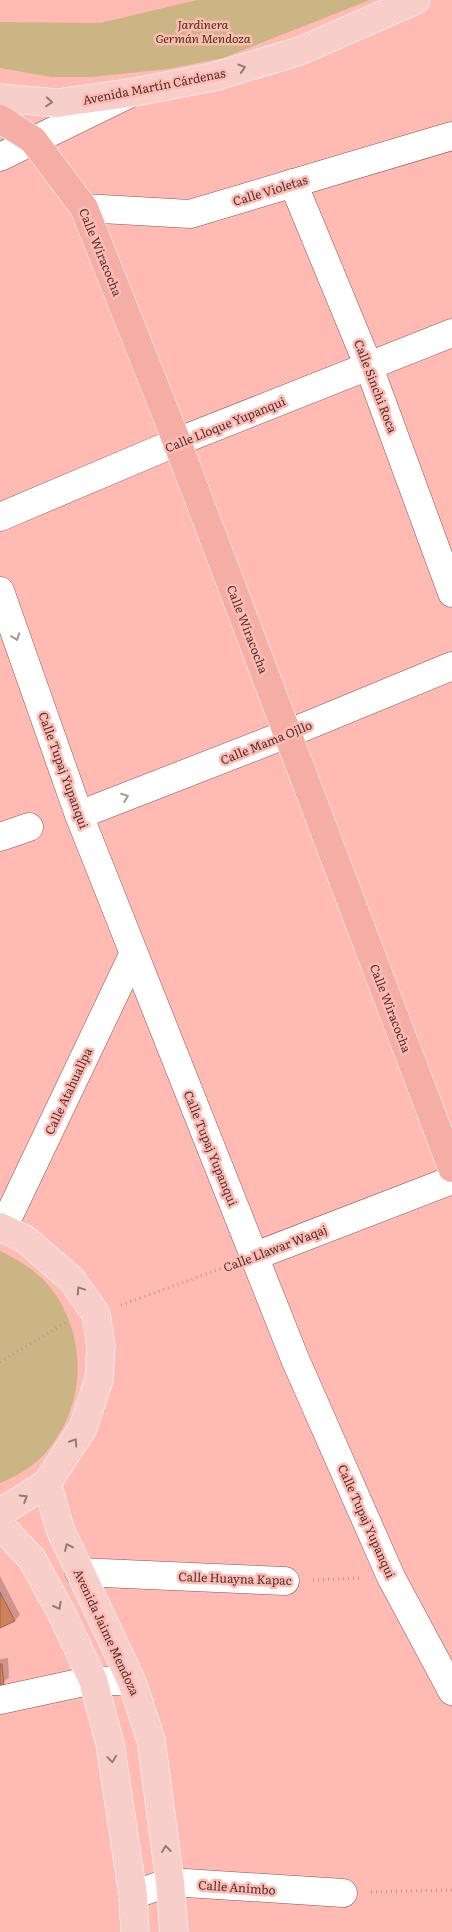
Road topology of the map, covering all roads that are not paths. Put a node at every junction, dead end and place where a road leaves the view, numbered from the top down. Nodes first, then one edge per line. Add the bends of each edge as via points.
1 (416, 0) edge
2 (134, 92) junction
3 (0, 98) edge
4 (0, 119) edge
5 (452, 136) edge
6 (34, 140) junction
7 (0, 157) edge
8 (293, 182) junction
9 (84, 208) junction
10 (452, 333) edge
11 (369, 367) junction
12 (177, 442) junction
13 (0, 517) edge
14 (0, 591) edge
15 (452, 593) edge
16 (452, 666) edge
17 (288, 734) junction
18 (79, 815) junction
19 (29, 827) dead end
20 (0, 837) edge
21 (133, 955) junction
22 (452, 1168) edge
23 (452, 1180) edge
24 (2, 1228) edge
25 (255, 1256) junction
26 (48, 1483) junction
27 (0, 1513) edge
28 (0, 1525) edge
29 (79, 1572) junction
30 (285, 1581) road end
31 (93, 1680) junction
32 (132, 1682) junction
33 (452, 1691) edge
34 (0, 1700) edge
35 (170, 1882) junction
36 (343, 1893) road end
37 (133, 1895) junction
38 (135, 1932) edge
39 (174, 1932) edge

2 -> 1 main road, Avenida Martín Cárdenas via 213,77 300,51
3 -> 2 main road, Avenida Martín Cárdenas via 57,103
2 - 6 street
4 - 6 highway, Calle Wiracocha
5 - 8 street, Calle Violetas
6 - 7 street
6 - 9 highway, Calle Wiracocha
8 - 9 street, Calle Violetas via 190,214
8 - 11 street, Calle Sinchi Roca
9 - 12 highway, Calle Wiracocha
10 - 11 street, Calle Lloque Yupanqui
11 - 12 street, Calle Lloque Yupanqui
11 - 15 street, Calle Sinchi Roca
12 - 13 street, Calle Lloque Yupanqui
12 - 17 highway, Calle Wiracocha
14 -> 18 street, Calle Tupaj Yupanqui
16 - 17 street, Calle Mama Ojllo
18 -> 17 street, Calle Mama Ojllo
17 - 22 highway, Calle Wiracocha
18 - 21 street, Calle Tupaj Yupanqui
19 - 20 street
21 - 24 street, Calle Atahuallpa
21 - 25 street, Calle Tupaj Yupanqui
23 - 25 street, Calle Llawar Waqaj
26 -> 24 main road via 83,1428 99,1379 101,1346 96,1314 72,1280 25,1239
25 - 33 street, Calle Tupaj Yupanqui via 295,1359 391,1577
27 -> 26 main road
29 -> 26 main road, Avenida Jaime Mendoza via 60,1529
28 -> 31 main road via 32,1559 64,1616
29 - 30 street, Calle Huayna Kapac
29 - 32 main road, Avenida Jaime Mendoza
31 - 32 street
31 - 34 street
31 -> 37 main road via 110,1744
35 -> 32 main road, Avenida Jaime Mendoza via 151,1740
35 - 36 street, Calle Animbo
35 - 37 street, Calle Animbo
35 - 39 main road, Avenida Jaime Mendoza
37 - 38 main road

